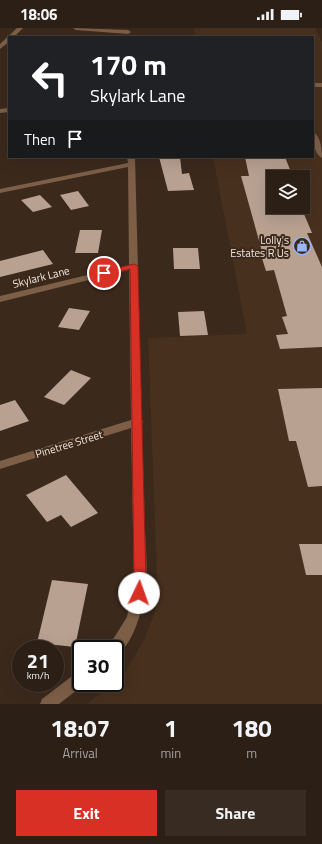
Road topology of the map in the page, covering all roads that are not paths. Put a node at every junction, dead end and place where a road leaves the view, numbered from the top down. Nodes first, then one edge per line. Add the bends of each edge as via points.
1 (20, 28) edge
2 (76, 28) edge
3 (128, 32) edge
4 (12, 36) edge
5 (8, 40) edge
6 (0, 47) edge
7 (314, 136) edge
8 (322, 156) edge
9 (131, 160) edge
10 (0, 191) edge
11 (134, 266) junction
12 (0, 300) edge
13 (138, 422) junction
14 (0, 465) edge
15 (121, 640) edge
16 (72, 685) edge
17 (47, 704) edge

1 - 4 street
2 - 3 street
5 - 6 street
7 - 8 street
9 - 10 street
9 - 11 street
11 - 12 street, Skylark Lane
11 - 13 street
13 - 14 street, Pinetree Street
13 - 15 street via 138,606
16 - 17 street

